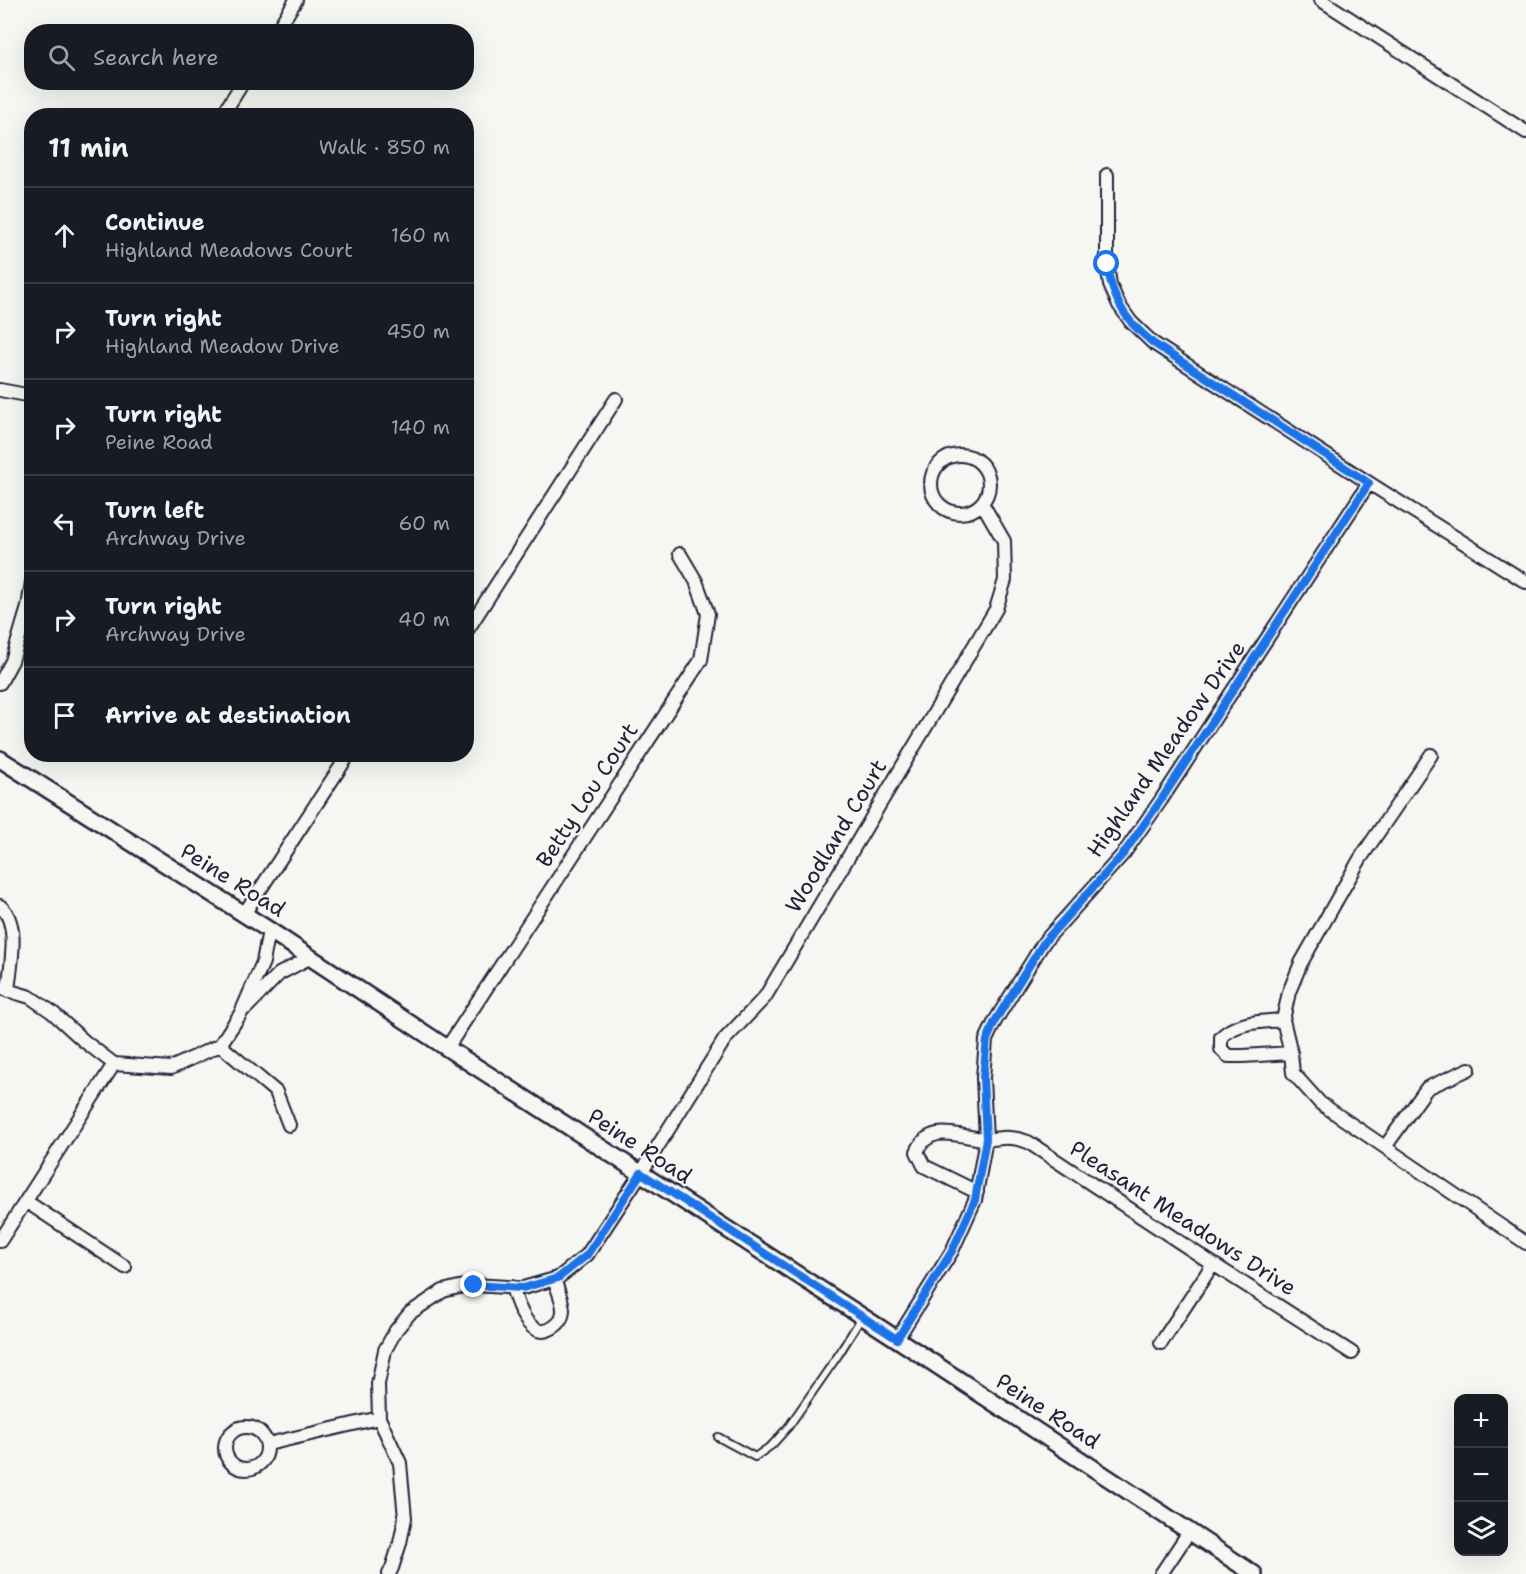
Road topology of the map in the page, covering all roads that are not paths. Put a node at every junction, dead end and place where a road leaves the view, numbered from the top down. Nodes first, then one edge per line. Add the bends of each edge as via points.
1 (296, 0) edge
2 (1321, 0) edge
3 (281, 24) edge
4 (238, 90) edge
5 (227, 108) edge
6 (1526, 132) edge
7 (1107, 175) dead end
8 (0, 390) edge
9 (24, 394) edge
10 (616, 399) dead end
11 (1369, 483) junction
12 (982, 503) junction
13 (680, 554) dead end
14 (1526, 582) edge
15 (24, 620) edge
16 (474, 620) edge
17 (0, 683) edge
18 (1431, 755) dead end
19 (0, 759) edge
20 (344, 762) edge
21 (0, 906) edge
22 (244, 914) junction
23 (269, 930) junction
24 (311, 957) junction
25 (4, 989) edge
26 (241, 1013) junction
27 (1282, 1020) junction
28 (220, 1046) junction
29 (447, 1048) junction
30 (1291, 1053) junction
31 (114, 1064) junction
32 (1469, 1069) dead end
33 (289, 1125) dead end
34 (986, 1139) junction
35 (1386, 1147) junction
36 (641, 1173) junction
37 (977, 1192) junction
38 (27, 1202) junction
39 (0, 1241) edge
40 (1526, 1243) edge
41 (1213, 1264) junction
42 (125, 1267) dead end
43 (554, 1279) junction
44 (512, 1287) junction
45 (862, 1316) junction
46 (897, 1339) junction
47 (1161, 1344) dead end
48 (1352, 1353) dead end
49 (379, 1418) junction
50 (718, 1437) dead end
51 (268, 1444) dead end
52 (1189, 1532) junction
53 (389, 1574) edge
54 (1161, 1574) edge
55 (1254, 1574) edge

1 - 3 street
2 - 6 street
4 - 5 street
7 - 11 street via 1110,285 1131,322 1153,343
8 - 9 street
10 - 16 street
11 - 14 street
11 - 34 street, Highland Meadow Drive via 1161,800 1124,853 1044,942 1000,1012 987,1040 983,1078
12 - 12 street via 989,482 979,462 958,455 938,465 931,486 940,506 962,513
12 - 36 street, Woodland Court via 1004,541 1005,579 996,609 765,997 725,1039
13 - 29 street, Betty Lou Court via 696,581 708,614 701,660
15 - 17 street via 12,661
18 - 27 street via 1360,859 1301,963
19 - 22 street, Peine Road
20 - 22 street
21 - 25 street via 11,923 13,941
22 - 23 street, Peine Road
23 - 24 street, Peine Road
23 - 26 street via 262,962
24 - 26 street via 279,974
24 - 29 street, Peine Road
25 - 31 street via 30,997
26 - 28 street
27 - 30 street
27 - 30 street via 1249,1023 1228,1030 1221,1038 1221,1049 1228,1056
28 - 31 street via 171,1068
28 - 33 street via 276,1092
29 - 36 street, Peine Road
30 - 35 street via 1293,1073 1320,1103
31 - 38 street
32 - 35 street via 1427,1088
34 - 37 street, Highland Meadow Drive
34 - 37 street via 948,1133 926,1138 917,1152 924,1166
34 - 41 street, Pleasant Meadows Drive via 1008,1137 1028,1142
35 - 40 street
36 - 43 street, Woodland Court via 587,1255
36 - 45 street, Peine Road
37 - 46 street, Highland Meadow Drive via 952,1251
38 - 39 street
38 - 42 street
41 - 47 street
41 - 48 street, Pleasant Meadows Drive
43 - 44 street, Woodland Court via 523,1288
43 - 44 street via 562,1317 548,1330 531,1327
44 - 49 street, Woodland Court via 474,1285 443,1291 410,1313 385,1350 378,1384
45 - 46 street, Peine Road
45 - 50 lane via 805,1404 772,1444 755,1457
46 - 52 street, Peine Road
49 - 51 street
49 - 53 street via 400,1463 405,1518
52 - 54 street
52 - 55 street, Peine Road

